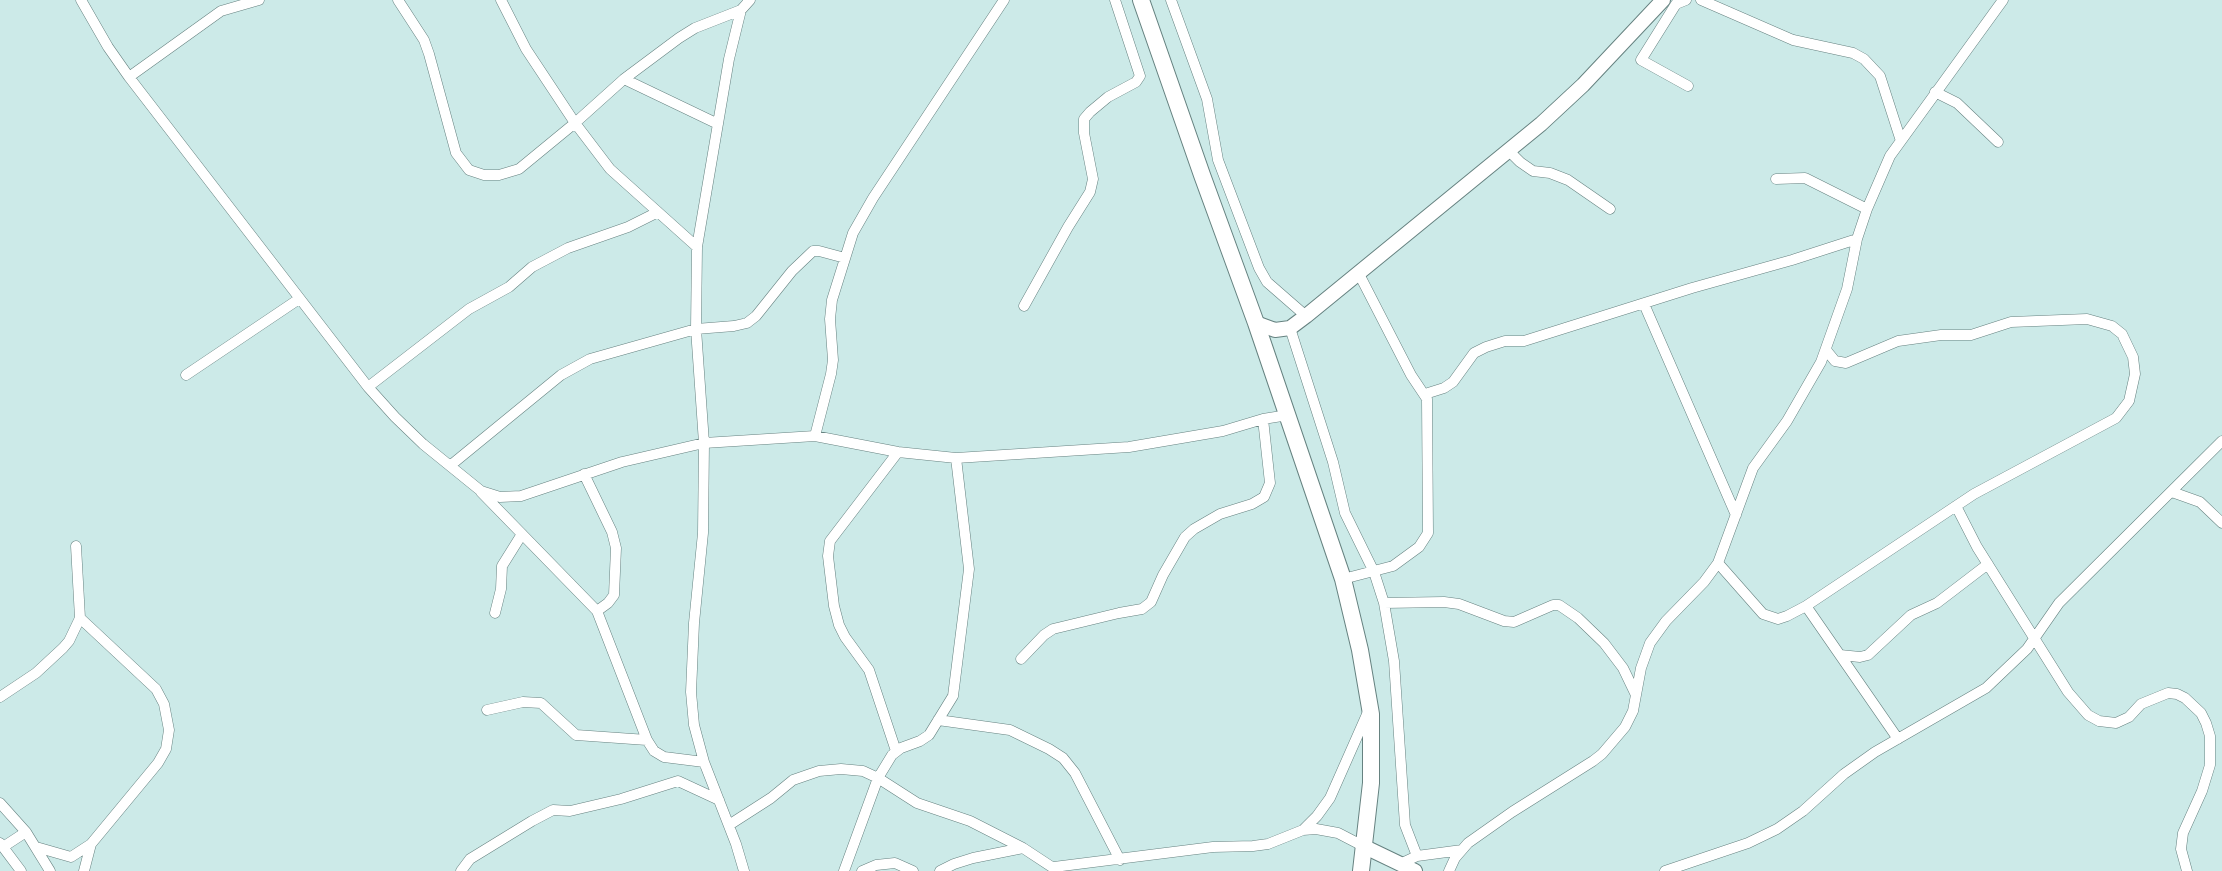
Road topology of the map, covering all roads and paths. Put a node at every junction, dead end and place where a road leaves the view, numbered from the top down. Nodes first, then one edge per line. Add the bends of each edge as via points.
1 (81, 0) edge
2 (259, 0) edge
3 (398, 0) edge
4 (501, 0) edge
5 (750, 0) edge
6 (1004, 0) edge
7 (1115, 0) edge
8 (1142, 0) edge
9 (1171, 0) edge
10 (1663, 0) edge
11 (1686, 0) edge
12 (1701, 0) edge
13 (2003, 0) edge
14 (741, 10) junction
15 (129, 77) junction
16 (624, 79) junction
17 (1688, 86) dead end
18 (1935, 92) junction
19 (575, 123) junction
20 (718, 124) junction
21 (1900, 141) junction
22 (1998, 142) dead end
23 (1509, 151) junction
24 (1776, 179) dead end
25 (1610, 209) dead end
26 (1867, 209) junction
27 (658, 212) junction
28 (1857, 239) junction
29 (697, 247) junction
30 (845, 258) junction
31 (1359, 274) junction
32 (299, 299) junction
33 (1644, 304) junction
34 (1024, 306) dead end
35 (1306, 316) junction
36 (1256, 323) junction
37 (1290, 328) junction
38 (696, 329) junction
39 (1826, 350) junction
40 (186, 374) dead end
41 (368, 387) junction
42 (1425, 394) junction
43 (1288, 415) junction
44 (1263, 419) junction
45 (815, 436) junction
46 (2222, 441) edge
47 (704, 443) junction
48 (898, 452) junction
49 (956, 458) junction
50 (451, 465) junction
51 (584, 474) junction
52 (481, 491) junction
53 (2172, 492) junction
54 (1956, 506) junction
55 (1736, 515) junction
56 (2222, 523) edge
57 (522, 534) junction
58 (76, 546) dead end
59 (1718, 563) junction
60 (1988, 564) junction
61 (1374, 572) junction
62 (1343, 579) junction
63 (1384, 603) junction
64 (1806, 606) junction
65 (597, 611) junction
66 (495, 613) dead end
67 (80, 618) junction
68 (2034, 638) junction
69 (1840, 655) junction
70 (1021, 659) dead end
71 (1636, 695) junction
72 (0, 697) edge
73 (1370, 709) junction
74 (487, 710) dead end
75 (938, 720) junction
76 (1898, 739) junction
77 (647, 740) junction
78 (896, 751) junction
79 (704, 762) junction
80 (878, 778) junction
81 (719, 800) junction
82 (0, 803) edge
83 (729, 825) junction
84 (1303, 830) junction
85 (26, 832) junction
86 (2, 845) edge
87 (91, 845) junction
88 (36, 847) junction
89 (1365, 847) junction
90 (1023, 848) junction
91 (1462, 850) junction
92 (1120, 859) junction
93 (1102, 862) junction
94 (1416, 864) edge
95 (1056, 869) edge
96 (21, 871) edge
97 (50, 871) edge
98 (84, 871) edge
99 (461, 871) edge
100 (744, 871) edge
101 (844, 871) edge
102 (862, 871) edge
103 (913, 871) edge
104 (940, 871) edge
105 (1095, 871) edge
106 (1361, 871) edge
107 (1448, 871) edge
108 (1665, 871) edge
109 (2187, 871) edge

1 - 15 street
2 - 15 street via 221,11
3 - 19 street via 424,40 450,138 469,170 499,175 519,169
4 - 19 street via 526,49
5 - 14 street
6 - 30 street via 863,215
7 - 34 street via 1140,76 1084,120 1093,179 1090,192
8 - 36 main road
9 - 35 street via 1207,99 1218,160 1259,268 1267,282
10 - 23 street via 1583,85
11 - 17 street via 1675,4 1641,60
12 - 21 street via 1793,40 1864,59 1880,76
13 - 18 street
14 - 16 street via 695,28
14 - 20 street
15 - 32 street
16 - 19 street
16 - 20 street
18 - 21 street
18 - 22 street via 1957,103
19 - 27 street via 610,169
20 - 29 street
21 - 26 street
23 - 25 street via 1533,171 1568,180
23 - 31 street
24 - 26 street via 1805,178
26 - 28 street
27 - 29 street
27 - 41 street via 532,267
28 - 33 street
28 - 39 street via 1847,289
29 - 38 street
30 - 38 street via 813,251 751,321
30 - 45 street via 832,300 833,360
31 - 35 street
31 - 42 street
32 - 40 street
32 - 41 street
33 - 42 street via 1524,341 1486,347 1474,353 1453,383
33 - 55 street
35 - 37 street
36 - 37 street via 1275,330
36 - 43 main road
37 - 61 street via 1345,513
38 - 47 street
38 - 50 street via 575,367
39 - 54 street via 1846,363 1898,341 1972,335 2030,320 2087,319 2122,334 2135,374 2129,401 2116,418
39 - 55 street via 1787,421 1753,468
41 - 50 street via 423,444
42 - 61 street via 1428,533 1408,556
43 - 44 street
43 - 62 main road
44 - 49 street via 1223,431 1129,447
44 - 70 street via 1270,483 1264,497 1194,528 1169,563 1152,602 1142,609 1053,629
45 - 47 street
45 - 48 street
46 - 53 street
47 - 51 street
47 - 79 street via 703,533 691,692
48 - 49 street
48 - 78 street via 830,541 828,556 839,625 869,670
49 - 75 street via 969,569 953,696
50 - 52 street
51 - 52 street via 521,496
51 - 65 street via 616,548 614,594
52 - 57 street
53 - 56 street via 2200,502
53 - 68 street via 2059,603
54 - 60 street
54 - 64 street
55 - 59 street
57 - 65 street
57 - 66 street via 502,566
58 - 67 street
59 - 64 street via 1763,614 1778,618
59 - 71 street via 1650,643
60 - 68 street
60 - 69 street via 1937,603 1911,615 1868,654
61 - 62 street
61 - 63 street
62 - 73 main road
63 - 71 street via 1459,604 1514,622 1559,605 1604,643
63 - 94 street via 1394,661 1405,825
64 - 69 street
65 - 77 street
67 - 72 street via 63,648
67 - 87 street via 156,689 169,730 158,762
68 - 76 street via 1986,688
68 - 109 street via 2079,707 2099,721 2123,721 2141,704 2168,693 2185,698 2200,713 2210,736 2210,765 2183,833 2181,849
69 - 76 street
71 - 91 street via 1630,718 1602,754
73 - 84 street via 1329,798
73 - 89 main road via 1371,783
74 - 77 street via 541,703 576,735
75 - 78 street via 924,739
75 - 92 street via 1010,730 1063,758
76 - 108 street via 1844,774 1777,829
77 - 79 street via 664,757
78 - 80 street
79 - 81 street
80 - 83 street via 863,771 819,771 793,780
80 - 90 street via 917,803 970,821
80 - 101 street
81 - 83 street
81 - 99 street via 678,781 570,811 553,810 470,859
82 - 85 street
83 - 100 street
84 - 89 street via 1338,833
84 - 92 street via 1268,844
85 - 86 street
85 - 88 street
86 - 96 street
87 - 88 street via 71,857
87 - 98 street
88 - 97 street
89 - 94 street via 1400,864
89 - 106 main road
90 - 95 street
90 - 104 street via 983,855
91 - 94 street
91 - 107 street
92 - 93 street
93 - 95 street
93 - 105 street
102 - 103 street via 895,863

